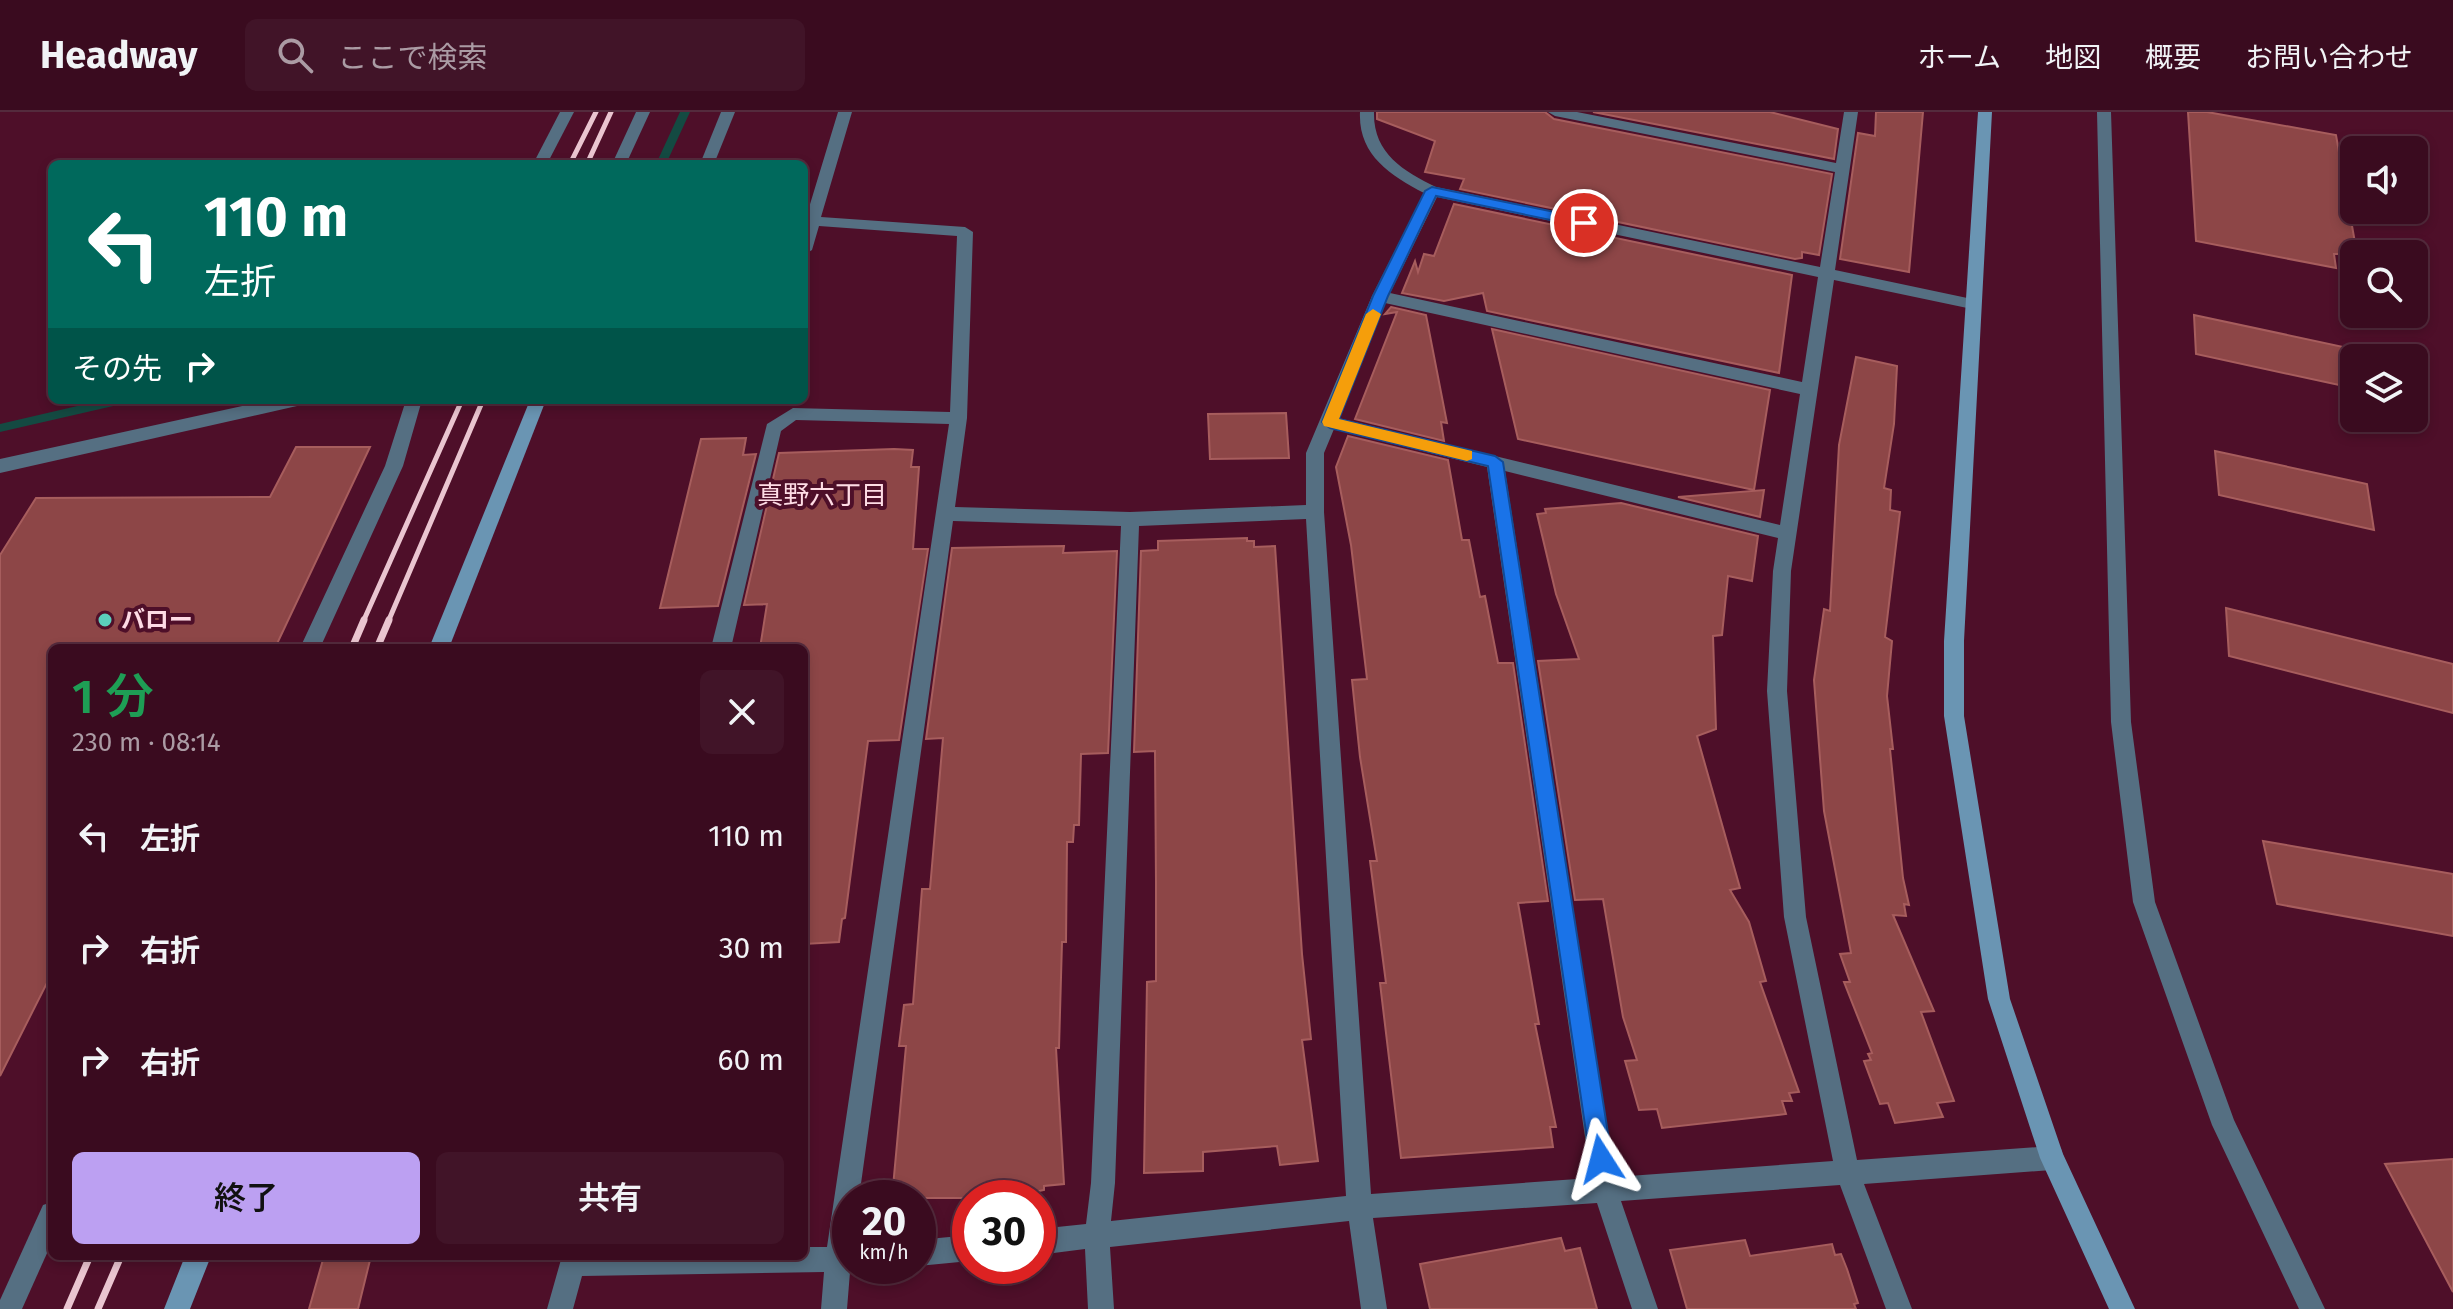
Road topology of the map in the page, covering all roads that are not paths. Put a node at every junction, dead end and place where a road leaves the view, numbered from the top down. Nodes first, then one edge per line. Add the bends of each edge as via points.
1 (567, 112) edge
2 (643, 112) edge
3 (728, 112) edge
4 (845, 112) edge
5 (1367, 112) edge
6 (1555, 112) edge
7 (1851, 112) edge
8 (1985, 112) edge
9 (2104, 112) edge
10 (542, 160) edge
11 (621, 160) edge
12 (709, 160) edge
13 (1843, 169) junction
14 (1432, 191) junction
15 (813, 221) junction
16 (808, 237) edge
17 (1827, 274) junction
18 (1380, 296) junction
19 (1972, 304) junction
20 (1809, 390) junction
21 (279, 404) edge
22 (413, 404) edge
23 (536, 404) edge
24 (790, 407) edge
25 (958, 418) junction
26 (1330, 422) junction
27 (1495, 462) junction
28 (0, 466) edge
29 (1315, 512) junction
30 (945, 514) junction
31 (1130, 519) junction
32 (1788, 534) junction
33 (312, 644) edge
34 (441, 644) edge
35 (722, 644) edge
36 (2052, 1158) junction
37 (1848, 1173) junction
38 (855, 1180) edge
39 (1605, 1190) junction
40 (1359, 1207) junction
41 (48, 1223) edge
42 (1097, 1237) junction
43 (1056, 1240) edge
44 (196, 1260) edge
45 (574, 1260) edge
46 (832, 1260) edge
47 (839, 1284) edge
48 (9, 1309) edge
49 (177, 1309) edge
50 (560, 1309) edge
51 (834, 1309) edge
52 (1101, 1309) edge
53 (1374, 1309) edge
54 (1645, 1309) edge
55 (1899, 1309) edge
56 (2122, 1309) edge
57 (2312, 1309) edge

1 - 10 street
2 - 11 street
3 - 12 street
4 - 15 street
5 - 14 street via 1372,148 1396,173
6 - 13 street
7 - 13 street
8 - 19 street
9 - 57 street via 2121,722 2144,902 2224,1125
13 - 17 street
14 - 17 street
14 - 18 street
15 - 16 street
15 - 25 street via 965,232
17 - 19 street
17 - 20 street
18 - 20 street
18 - 26 street
19 - 36 street via 1954,716 1999,999
20 - 32 street
21 - 28 street
22 - 33 street via 394,466
23 - 34 street
24 - 25 street
24 - 35 street via 773,428
25 - 30 street
26 - 27 street
26 - 29 street via 1315,453
27 - 32 street
27 - 39 street
29 - 31 street
29 - 40 street
30 - 31 street
30 - 38 street
31 - 42 street
32 - 37 street via 1777,691 1795,917
36 - 37 street
36 - 56 street
37 - 39 street
37 - 55 street
39 - 40 street
39 - 54 street
40 - 42 street
40 - 53 street
41 - 48 street
42 - 43 street
42 - 52 street
44 - 49 street
45 - 46 street
45 - 50 street
47 - 51 street

